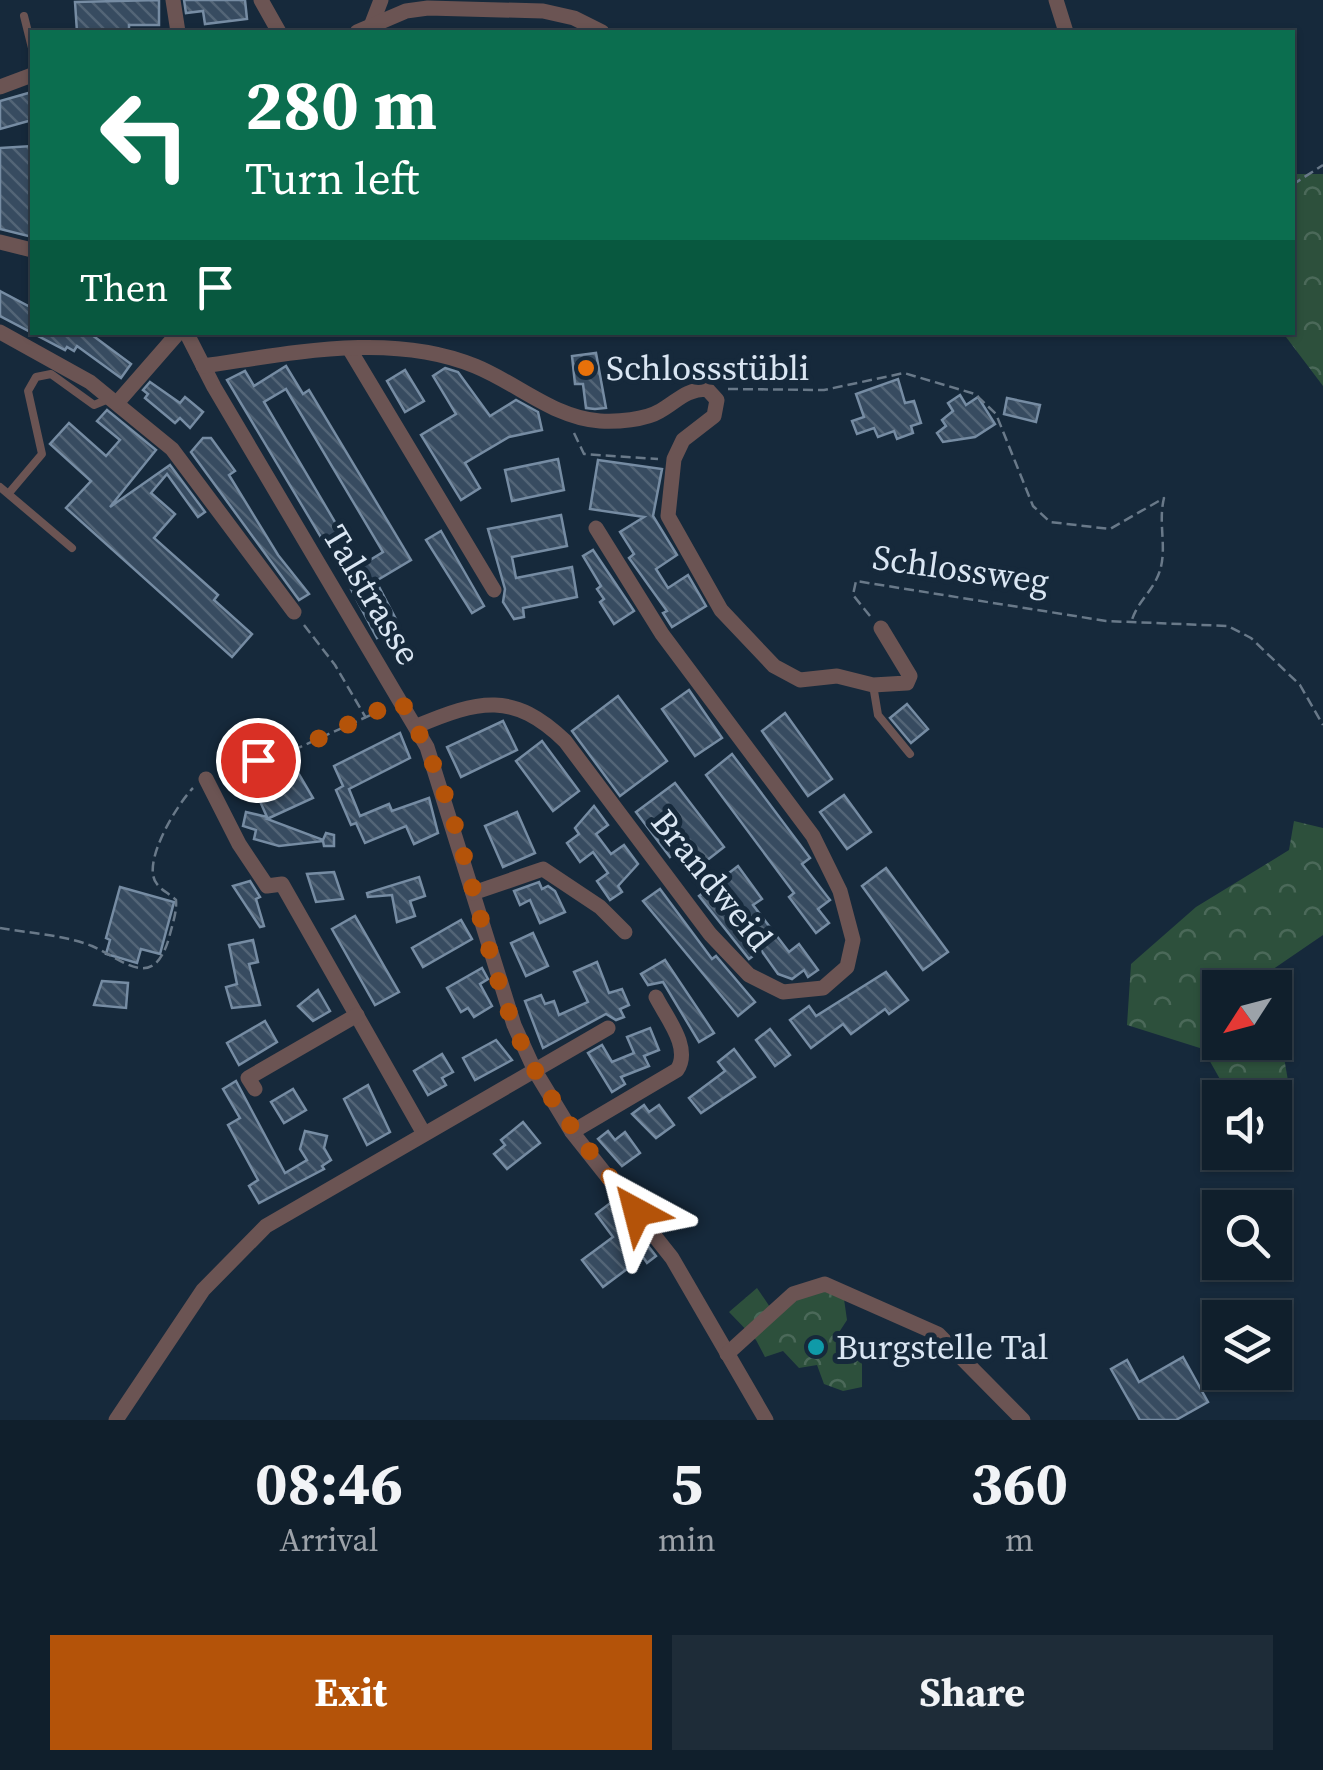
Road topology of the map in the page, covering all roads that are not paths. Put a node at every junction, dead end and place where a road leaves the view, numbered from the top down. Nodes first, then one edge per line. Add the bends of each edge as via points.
1 (173, 0) edge
2 (261, 0) edge
3 (381, 0) edge
4 (1056, 0) edge
5 (24, 16) dead end
6 (364, 29) edge
7 (178, 30) edge
8 (278, 30) edge
9 (598, 30) edge
10 (1065, 30) edge
11 (30, 40) edge
12 (30, 76) edge
13 (0, 87) edge
14 (0, 242) edge
15 (30, 250) edge
16 (0, 332) edge
17 (180, 335) edge
18 (185, 335) edge
19 (350, 350) junction
20 (202, 366) junction
21 (114, 400) junction
22 (0, 487) edge
23 (9, 493) junction
24 (596, 528) dead end
25 (72, 548) dead end
26 (494, 590) dead end
27 (294, 612) road end
28 (881, 628) road end
29 (873, 684) junction
30 (416, 726) junction
31 (910, 754) dead end
32 (206, 779) road end
33 (474, 893) junction
34 (625, 932) dead end
35 (656, 997) dead end
36 (357, 1016) junction
37 (608, 1028) dead end
38 (535, 1071) junction
39 (254, 1090) dead end
40 (423, 1132) junction
41 (572, 1132) junction
42 (727, 1354) junction
43 (116, 1420) edge
44 (766, 1420) edge
45 (1024, 1420) edge

1 - 7 street
2 - 8 street
3 - 6 street
4 - 10 street
5 - 11 lane
6 - 9 street via 428,8 543,11
12 - 13 street
14 - 15 street
16 - 21 street via 54,358
17 - 21 street
18 - 20 street, Talstrasse
19 - 20 street
19 - 26 street
19 - 29 street via 393,349 473,365 582,418 633,419 659,412 690,390 707,390 717,400 714,416 683,440 674,459 668,516 721,610 774,666 800,680 837,676
20 - 30 street, Talstrasse
21 - 23 lane via 94,404 51,374 36,377 28,391 42,454
21 - 27 street via 172,449
22 - 23 lane
23 - 25 lane
24 - 30 street, Brandweid via 662,634 813,836 854,940 847,967 823,988 782,992 749,975 710,934 565,740 537,714 506,706 461,708
28 - 29 street, Schlossweg via 910,676 898,686
29 - 31 lane via 878,715
30 - 33 street, Talstrasse
32 - 36 street via 267,886 282,884
33 - 34 street via 544,869
33 - 38 street, Talstrasse via 514,1026
35 - 41 street via 684,1061
36 - 39 street via 248,1078
36 - 40 street
37 - 38 street
38 - 40 street
38 - 41 street, Talstrasse
40 - 43 street via 241,1246 184,1316
41 - 42 street, Talstrasse via 672,1258
42 - 44 street, Talstrasse
42 - 45 street via 793,1294 825,1284 938,1334

